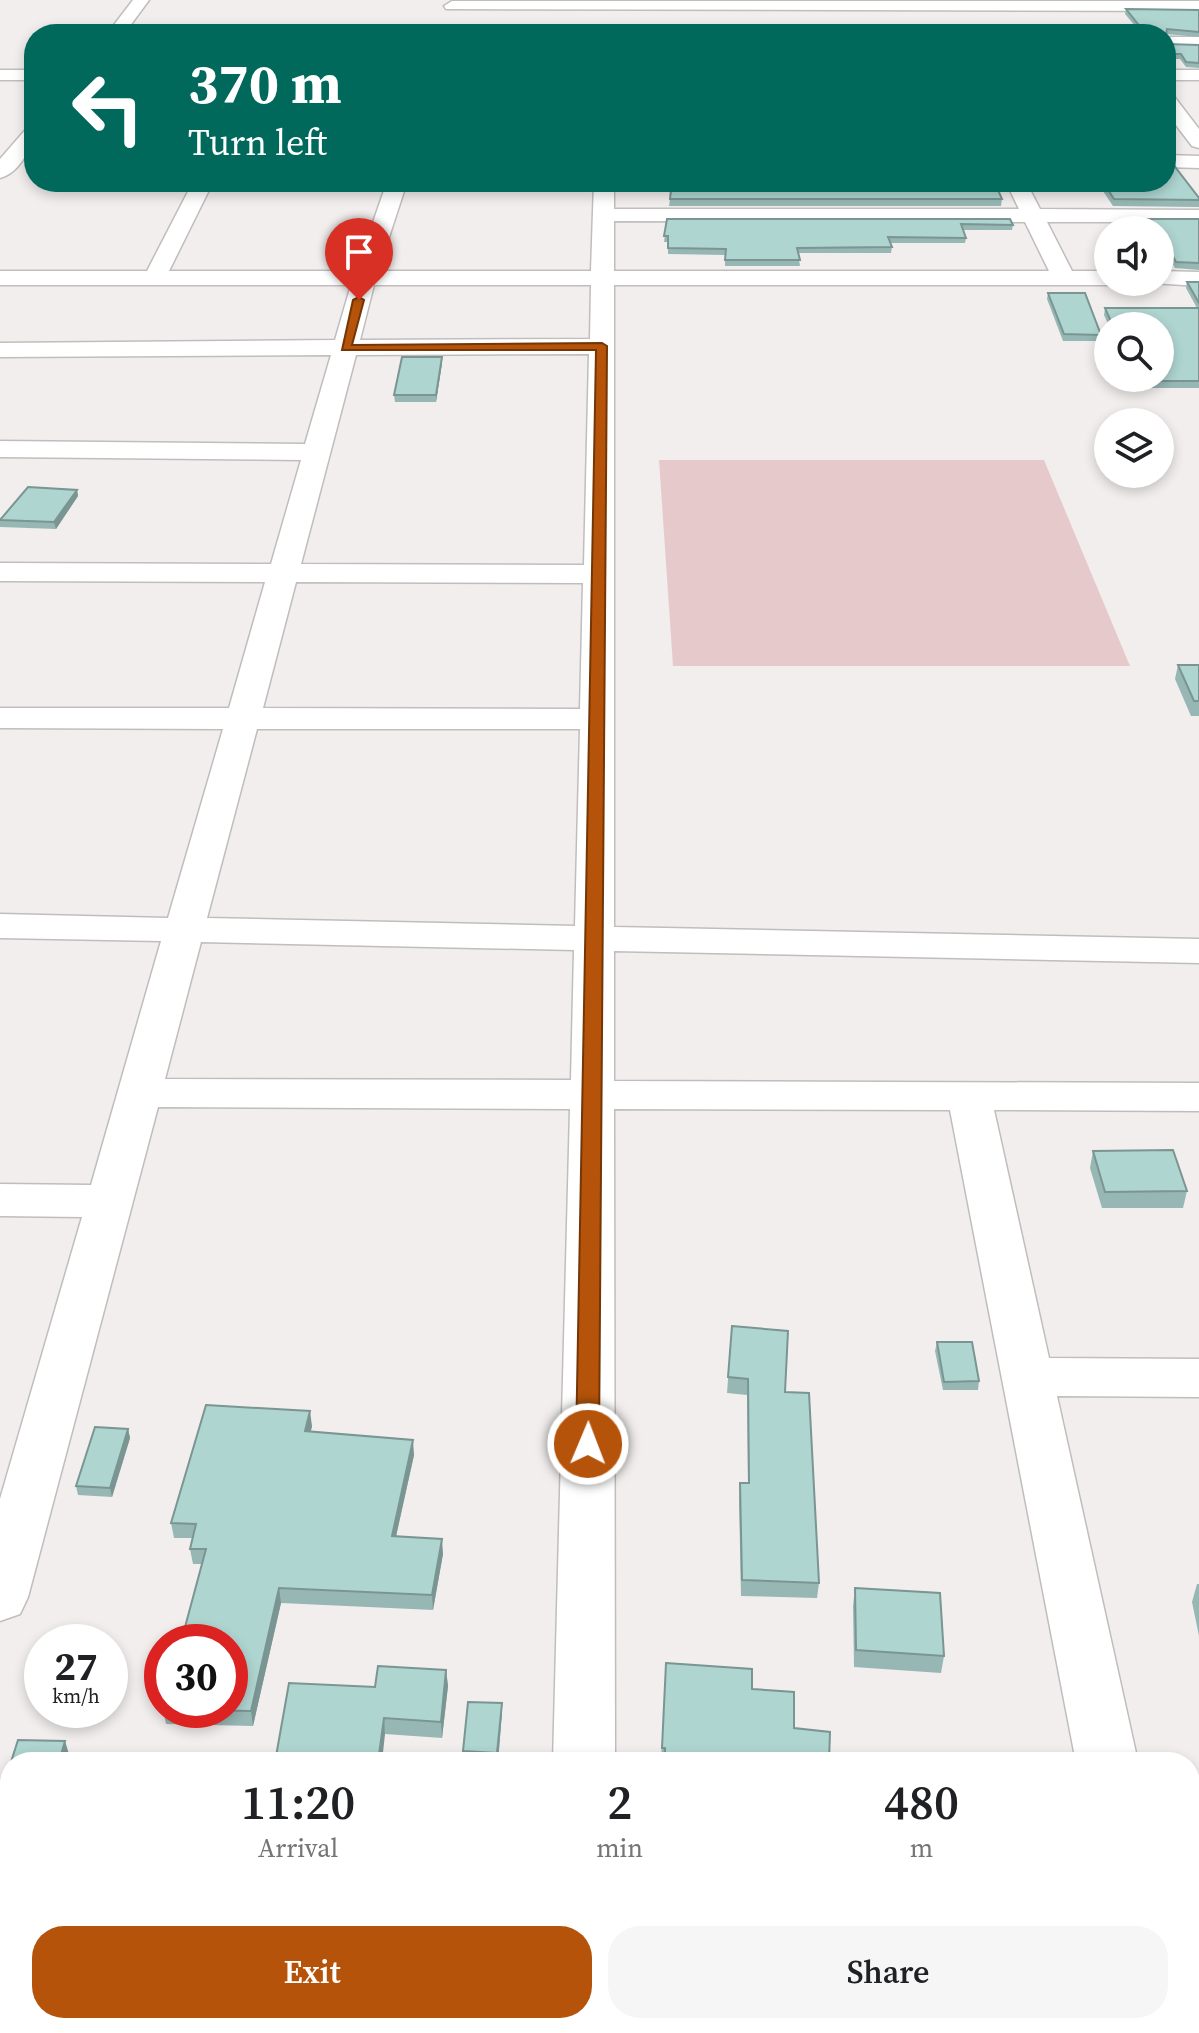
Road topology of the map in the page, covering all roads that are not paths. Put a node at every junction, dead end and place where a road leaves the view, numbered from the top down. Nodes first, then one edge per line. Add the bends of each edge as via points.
1 (141, 0) edge
2 (1199, 6) edge
3 (606, 8) edge
4 (451, 9) edge
5 (931, 9) edge
6 (123, 24) edge
7 (1176, 42) edge
8 (1199, 42) edge
9 (0, 75) edge
10 (24, 75) edge
11 (1176, 75) edge
12 (1199, 75) edge
13 (1176, 110) edge
14 (1199, 114) edge
15 (1176, 116) edge
16 (1199, 142) edge
17 (10, 149) edge
18 (1176, 161) edge
19 (1199, 162) edge
20 (0, 172) edge
21 (198, 192) edge
22 (394, 192) edge
23 (1021, 192) edge
24 (603, 198) edge
25 (1033, 215) junction
26 (1199, 216) edge
27 (155, 277) junction
28 (365, 277) junction
29 (602, 277) junction
30 (0, 278) edge
31 (1064, 278) junction
32 (1094, 278) edge
33 (1174, 278) edge
34 (1199, 279) edge
35 (602, 346) junction
36 (345, 348) junction
37 (0, 350) edge
38 (0, 449) edge
39 (317, 452) junction
40 (0, 572) edge
41 (599, 574) junction
42 (283, 575) junction
43 (0, 718) edge
44 (243, 719) junction
45 (597, 719) junction
46 (0, 926) edge
47 (186, 930) junction
48 (596, 938) junction
49 (1199, 951) edge
50 (139, 1093) junction
51 (592, 1094) junction
52 (969, 1096) junction
53 (1199, 1097) edge
54 (0, 1200) edge
55 (110, 1201) junction
56 (1028, 1377) junction
57 (1199, 1378) edge
58 (0, 1597) edge
59 (584, 1752) edge
60 (1105, 1752) edge

1 - 6 street
2 - 5 street
3 - 4 street
3 - 5 street
7 - 8 street
9 - 10 street
11 - 12 street
13 - 14 street
15 - 16 street
17 - 20 street
18 - 19 street
21 - 27 street
22 - 28 street
23 - 25 street
24 - 25 street
24 - 29 street
25 - 26 street
25 - 31 street
27 - 28 street
27 - 30 street
28 - 29 street
28 - 36 street
29 - 31 street
29 - 35 street
31 - 32 street
33 - 34 street
35 - 36 street
35 - 41 street
36 - 37 street
36 - 39 street
38 - 39 street
39 - 42 street
40 - 42 street
41 - 42 street
41 - 45 street
42 - 44 street
43 - 44 street
44 - 45 street
44 - 47 street
45 - 48 street
46 - 47 street
47 - 48 street
47 - 50 street
48 - 49 street
48 - 51 street
50 - 51 street
50 - 55 street
51 - 52 street
51 - 59 street
52 - 53 street
52 - 56 street
54 - 55 street
55 - 58 street
56 - 57 street
56 - 60 street

